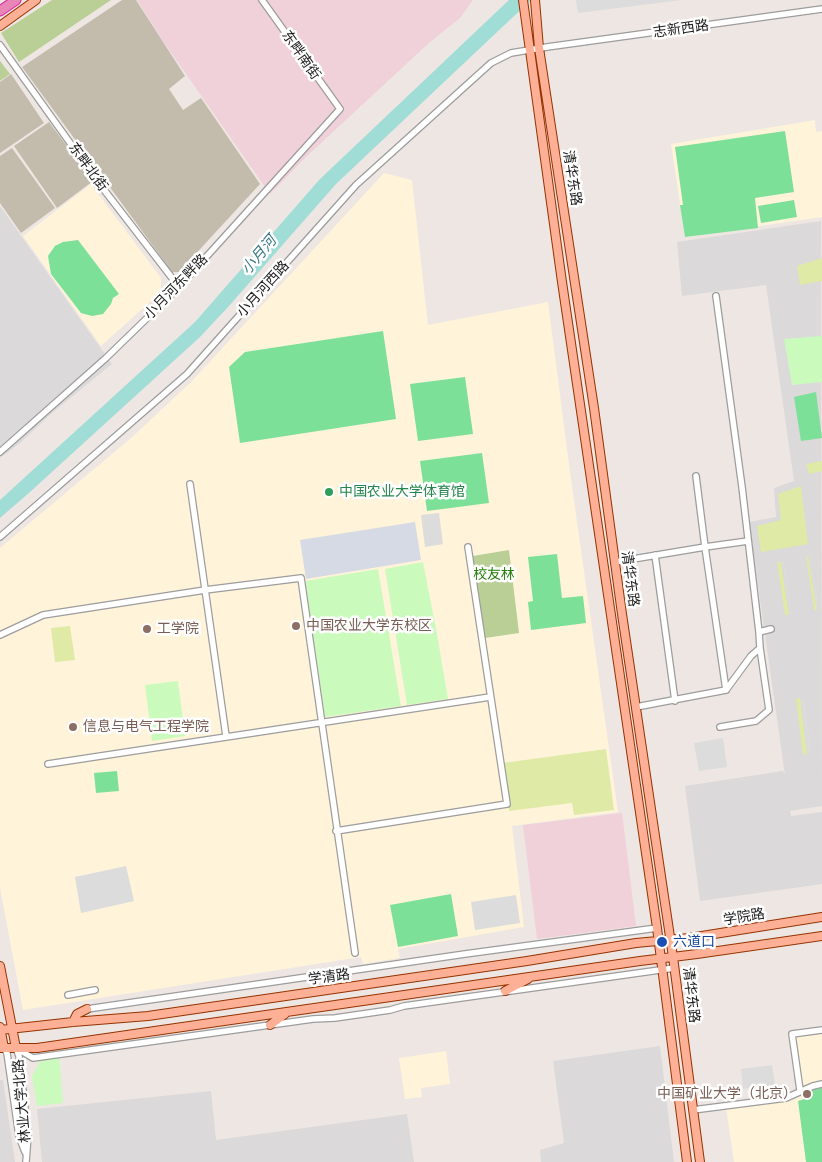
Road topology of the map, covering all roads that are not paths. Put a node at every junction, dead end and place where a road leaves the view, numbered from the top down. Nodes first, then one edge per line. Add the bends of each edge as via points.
1 (16, 0) edge
2 (36, 0) edge
3 (262, 0) edge
4 (523, 0) edge
5 (535, 1) edge
6 (822, 9) edge
7 (0, 11) edge
8 (0, 26) edge
9 (0, 45) edge
10 (539, 48) junction
11 (529, 50) junction
12 (340, 109) joint
13 (575, 280) junction
14 (562, 282) junction
15 (178, 287) junction
16 (716, 296) dead end
17 (0, 452) edge
18 (696, 476) dead end
19 (190, 484) dead end
20 (0, 537) edge
21 (748, 541) junction
22 (468, 547) dead end
23 (705, 547) junction
24 (654, 556) junction
25 (615, 562) junction
26 (206, 590) junction
27 (772, 629) dead end
28 (759, 632) junction
29 (0, 635) edge
30 (760, 648) junction
31 (726, 690) junction
32 (490, 697) junction
33 (675, 701) junction
34 (636, 707) junction
35 (321, 722) junction
36 (720, 727) dead end
37 (226, 736) junction
38 (48, 764) dead end
39 (336, 831) junction
40 (822, 917) edge
41 (657, 928) junction
42 (822, 936) edge
43 (670, 940) junction
44 (659, 941) junction
45 (355, 953) dead end
46 (673, 957) junction
47 (661, 958) junction
48 (0, 966) edge
49 (674, 968) junction
50 (663, 969) junction
51 (532, 977) junction
52 (95, 990) dead end
53 (505, 991) junction
54 (68, 994) dead end
55 (87, 1009) joint
56 (286, 1013) junction
57 (73, 1022) junction
58 (270, 1025) junction
59 (0, 1029) edge
60 (12, 1030) junction
61 (822, 1030) edge
62 (2, 1048) edge
63 (16, 1048) junction
64 (822, 1084) edge
65 (800, 1090) junction
66 (693, 1110) junction
67 (26, 1154) junction
68 (26, 1162) edge
69 (687, 1162) edge
70 (700, 1162) edge

1 - 7 highway
2 - 8 main road
3 - 12 street, 东畔南街
4 - 11 main road, 清华东路
5 - 10 main road, 清华东路
6 - 10 street, 志新西路
9 - 15 street, 东畔北街
10 - 11 street, 志新西路
10 - 13 main road, 清华东路
11 - 14 main road, 清华东路
11 - 20 street, 小月河西路 via 511,53 491,63 356,184 187,374
12 - 15 street, 小月河东畔路
13 - 14 main road
13 - 25 main road, 清华东路
14 - 41 main road, 清华东路
15 - 17 street, 小月河东畔路 via 106,358
16 - 21 street
18 - 23 street
19 - 26 street
21 - 23 street
21 - 28 street
22 - 32 street
23 - 24 street
23 - 31 street
24 - 25 street
24 - 33 street
25 - 34 main road, 清华东路
26 - 29 street via 43,615
26 - 35 street via 301,578
26 - 37 street
27 - 28 street
28 - 30 street
30 - 31 street
30 - 36 street via 769,710 756,721
31 - 33 street
32 - 35 street
32 - 39 street via 507,804
33 - 34 street
34 - 43 main road, 清华东路
35 - 37 street
35 - 39 street
37 - 38 street
39 - 45 street
40 - 43 main road, 学院路
41 - 44 main road, 清华东路
41 - 55 street, 学清路
42 - 46 main road
43 - 44 main road, 学院路
43 - 46 main road, 清华东路
44 - 47 main road, 清华东路
44 - 57 main road, 学清路 via 148,1016
46 - 47 main road
46 - 49 main road, 清华东路
47 - 50 main road, 清华东路
47 - 51 main road
48 - 60 main road
49 - 50 street
49 - 66 main road, 清华东路
50 - 53 street
50 - 69 main road, 清华东路
51 - 53 main road
51 - 56 main road
52 - 54 street
53 - 58 street
55 - 57 main road via 77,1014
56 - 58 main road
56 - 63 main road via 37,1048
57 - 60 main road, 学清路
58 - 63 street via 33,1058
59 - 60 main road, 学清路
59 - 62 main road
60 - 63 main road
61 - 65 street via 792,1034
62 - 63 main road
62 - 67 street, 林业大学北路 via 7,1053 19,1136
63 - 67 street, 林业大学北路 via 28,1135
64 - 65 street
65 - 66 street via 786,1098
66 - 70 main road, 清华东路
67 - 68 street, 林业大学北路

